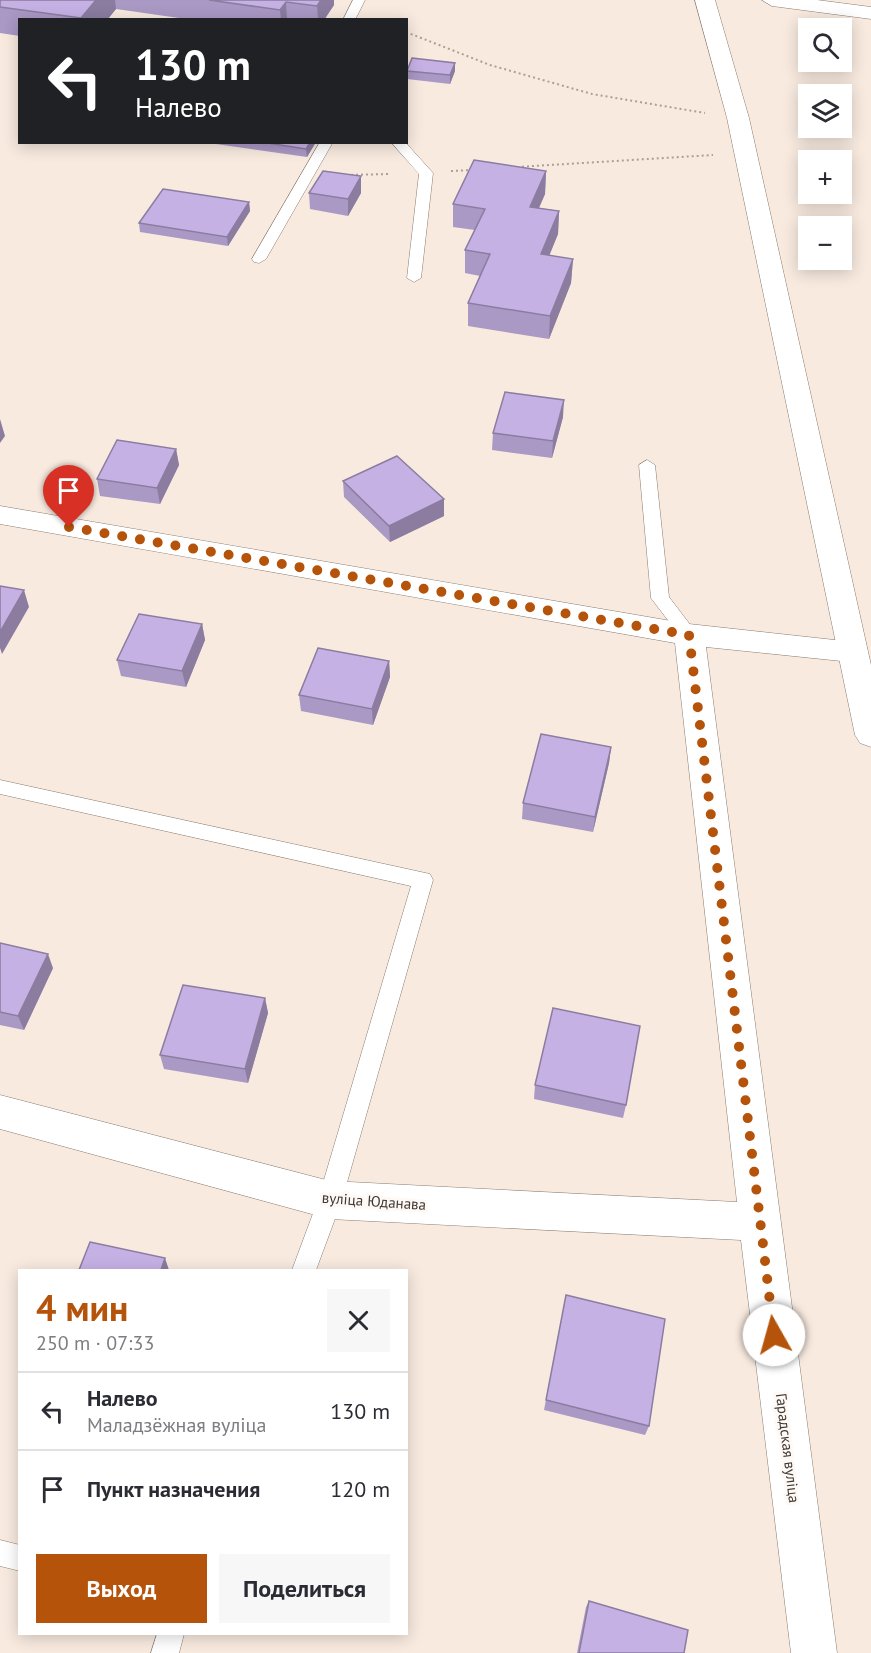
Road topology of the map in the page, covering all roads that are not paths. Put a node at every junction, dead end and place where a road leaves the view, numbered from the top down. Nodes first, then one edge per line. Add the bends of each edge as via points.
1 (358, 0) edge
2 (705, 0) edge
3 (772, 0) edge
4 (871, 13) edge
5 (350, 18) edge
6 (326, 144) edge
7 (399, 144) edge
8 (259, 259) dead end
9 (414, 278) dead end
10 (647, 465) dead end
11 (0, 515) edge
12 (689, 635) junction
13 (851, 651) junction
14 (871, 735) edge
15 (0, 787) edge
16 (0, 1112) edge
17 (330, 1200) junction
18 (759, 1221) junction
19 (304, 1269) edge
20 (0, 1552) edge
21 (18, 1557) edge
22 (171, 1635) edge
23 (165, 1653) edge
24 (814, 1653) edge

1 - 5 lane
2 - 13 street via 738,118
3 - 4 street
6 - 8 lane
7 - 9 lane via 426,173
10 - 12 lane via 660,598
11 - 12 street
12 - 13 street
12 - 18 street, Гарадская вуліца
13 - 14 street
15 - 17 lane via 423,879
16 - 17 street, вуліца Юданава
17 - 18 street, вуліца Юданава
17 - 19 lane
18 - 24 street, Гарадская вуліца
20 - 21 lane
22 - 23 lane

